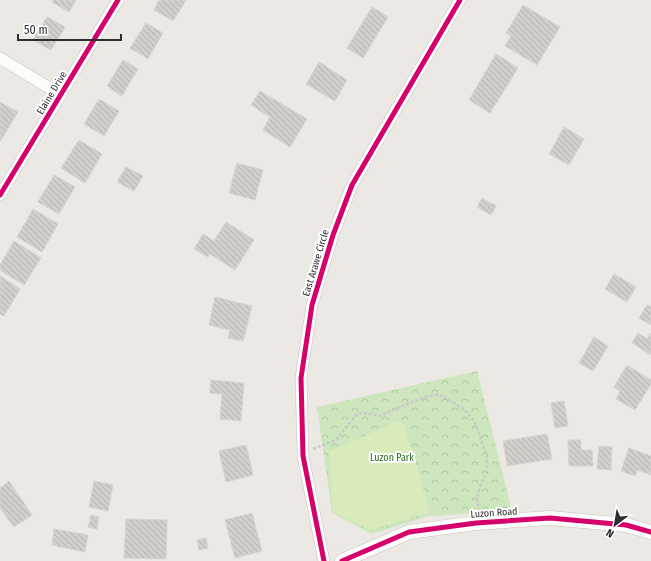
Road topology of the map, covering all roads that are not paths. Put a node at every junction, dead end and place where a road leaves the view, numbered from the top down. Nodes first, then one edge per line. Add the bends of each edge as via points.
1 (118, 0) edge
2 (460, 0) edge
3 (0, 58) edge
4 (61, 95) junction
5 (0, 195) edge
6 (651, 532) edge
7 (324, 561) edge
8 (342, 561) edge

1 - 4 street, Elaine Drive
2 - 7 street, East Arawe Circle via 352,185 333,235 312,305 301,378 303,450
3 - 4 street
4 - 5 street, Elaine Drive
6 - 8 street, Luzon Road via 626,525 550,518 482,522 409,532

